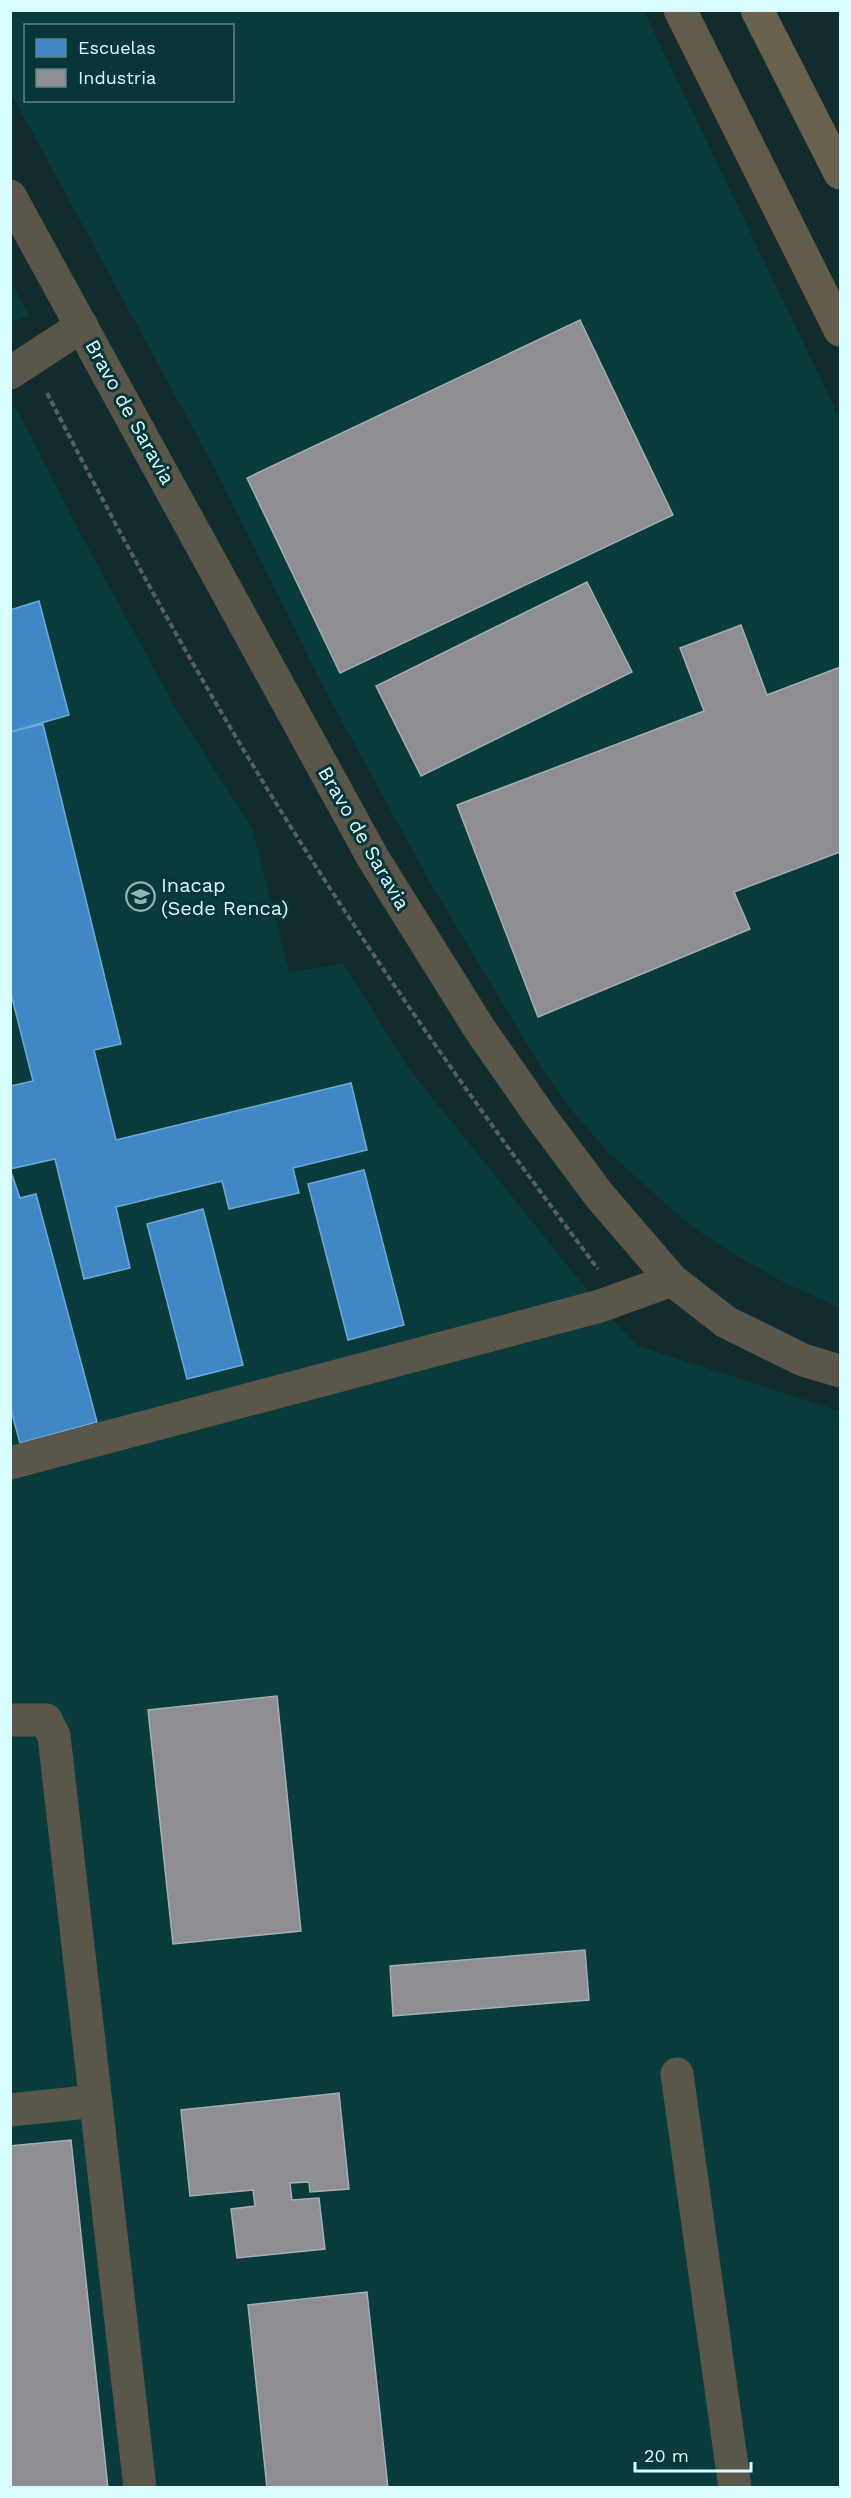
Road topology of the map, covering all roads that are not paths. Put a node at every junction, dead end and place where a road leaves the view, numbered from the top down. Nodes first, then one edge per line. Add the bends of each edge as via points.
1 (680, 10) edge
2 (757, 10) edge
3 (840, 173) edge
4 (10, 196) edge
5 (82, 326) junction
6 (840, 330) edge
7 (20, 367) edge
8 (672, 1280) junction
9 (840, 1371) edge
10 (10, 1463) edge
11 (10, 1720) edge
12 (677, 2074) dead end
13 (96, 2101) junction
14 (10, 2110) edge
15 (140, 2487) edge
16 (735, 2487) edge

1 - 6 main road
2 - 3 highway
4 - 5 street, Bravo de Saravia
5 - 7 street
5 - 8 street, Bravo de Saravia via 329,780 425,944 544,1122 599,1195
8 - 9 street, Bravo de Saravia via 726,1322 802,1360
8 - 10 street via 600,1306
11 - 13 street via 46,1720 54,1736
12 - 16 street
13 - 14 street
13 - 15 street

